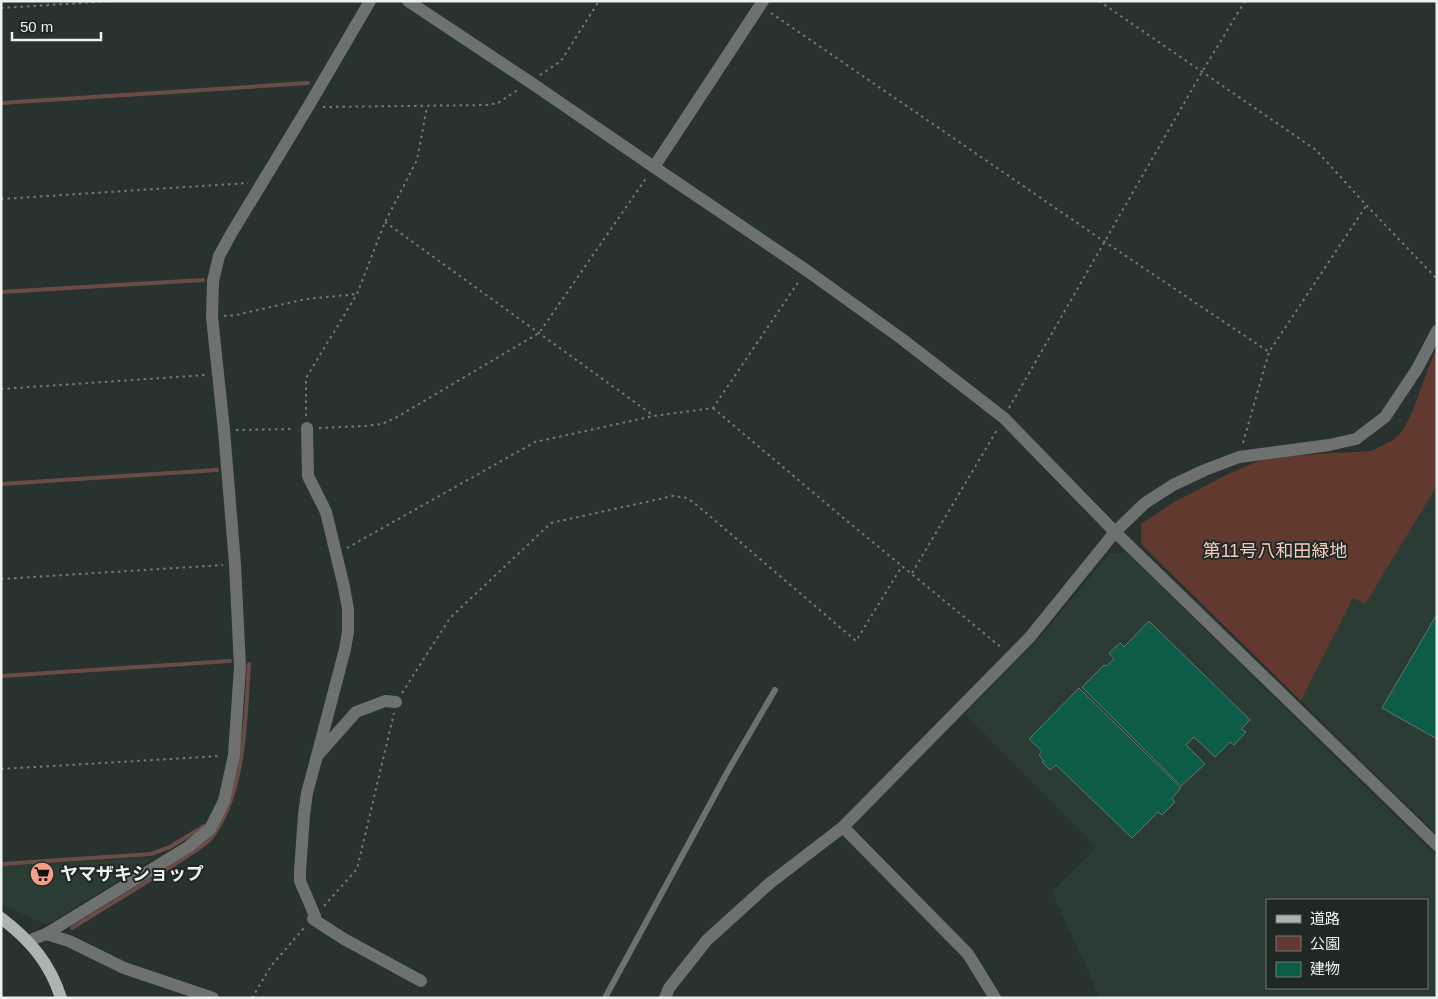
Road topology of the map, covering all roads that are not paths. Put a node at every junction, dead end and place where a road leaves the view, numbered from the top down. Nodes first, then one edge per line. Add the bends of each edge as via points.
1 (370, 1) edge
2 (408, 1) edge
3 (762, 3) edge
4 (654, 168) junction
5 (1437, 331) edge
6 (306, 428) road end
7 (1115, 532) junction
8 (774, 690) dead end
9 (396, 702) road end
10 (317, 756) junction
11 (843, 827) junction
12 (1437, 845) edge
13 (1, 918) edge
14 (46, 934) junction
15 (28, 940) junction
16 (421, 981) dead end
17 (61, 998) edge
18 (213, 998) edge
19 (605, 998) edge
20 (665, 998) edge
21 (995, 998) edge

1 - 14 street via 231,234 213,281 212,317 235,564 240,667 234,755 224,800 210,829 188,847
2 - 4 street
3 - 4 street
4 - 7 street via 902,338 1004,418
5 - 7 street via 1386,417 1356,439 1239,458 1205,470 1145,503
6 - 10 street via 308,476 326,512 348,609 348,632
7 - 11 street via 1030,637
7 - 12 street
8 - 19 lane
9 - 10 street via 385,702 356,712
10 - 16 street via 306,800 300,871 300,881 314,917 344,939
11 - 20 street via 770,883 707,940 669,988
11 - 21 street via 968,954
13 - 15 main road
14 - 15 street
14 - 18 street via 69,941 124,968
15 - 17 main road via 49,969

